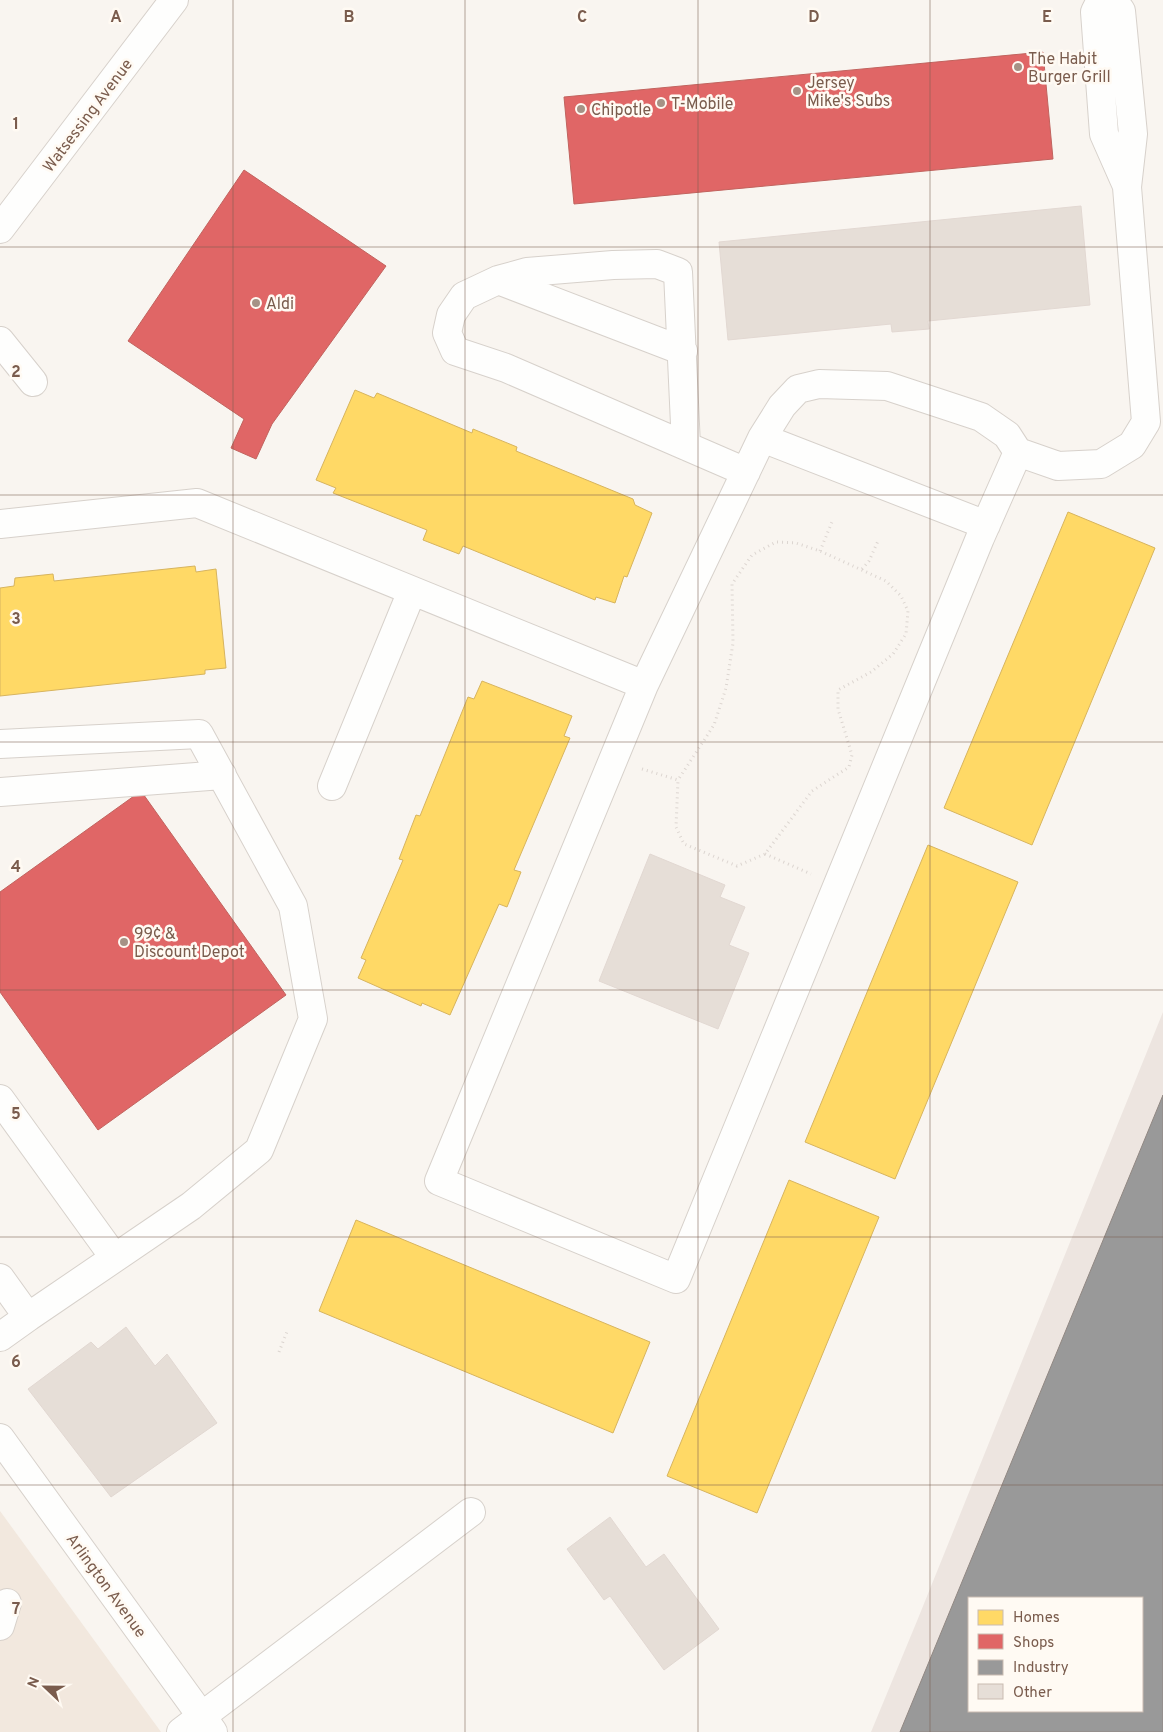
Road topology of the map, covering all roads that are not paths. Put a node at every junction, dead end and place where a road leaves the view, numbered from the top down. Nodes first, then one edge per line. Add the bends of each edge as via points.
1 (174, 0) edge
2 (1101, 0) edge
3 (1113, 0) edge
4 (1127, 187) junction
5 (0, 229) edge
6 (498, 280) junction
7 (0, 341) edge
8 (683, 351) junction
9 (0, 371) edge
10 (762, 438) junction
11 (686, 446) junction
12 (1018, 452) junction
13 (746, 472) junction
14 (0, 524) edge
15 (986, 525) junction
16 (412, 591) junction
17 (644, 685) junction
18 (0, 744) edge
19 (222, 775) junction
20 (332, 786) dead end
21 (0, 792) edge
22 (0, 1099) edge
23 (114, 1257) junction
24 (0, 1278) edge
25 (28, 1317) junction
26 (0, 1337) edge
27 (0, 1438) edge
28 (471, 1512) dead end
29 (199, 1727) edge

1 - 5 street, Watsessing Avenue
2 - 4 street via 1095,12 1104,134
3 - 4 street via 1121,11 1133,134
4 - 12 street via 1146,422 1132,445 1101,464 1058,466
6 - 8 street
6 - 8 street via 527,272 658,264 678,272
6 - 11 street via 464,296 451,314 447,333 455,351 506,368
7 - 9 street via 33,382
8 - 11 street
10 - 12 street via 782,406 798,389 818,384 887,386 981,417 1008,435
10 - 13 street
10 - 15 street
11 - 13 street
12 - 15 street
13 - 17 street
14 - 16 street via 197,503
15 - 17 street via 676,1279 438,1181
16 - 17 street
16 - 20 street
18 - 19 street via 199,734
19 - 21 street
19 - 23 street via 293,906 313,1020 259,1150 190,1206
22 - 23 street
23 - 25 street
24 - 25 street
25 - 26 street
27 - 29 street, Arlington Avenue
28 - 29 street

